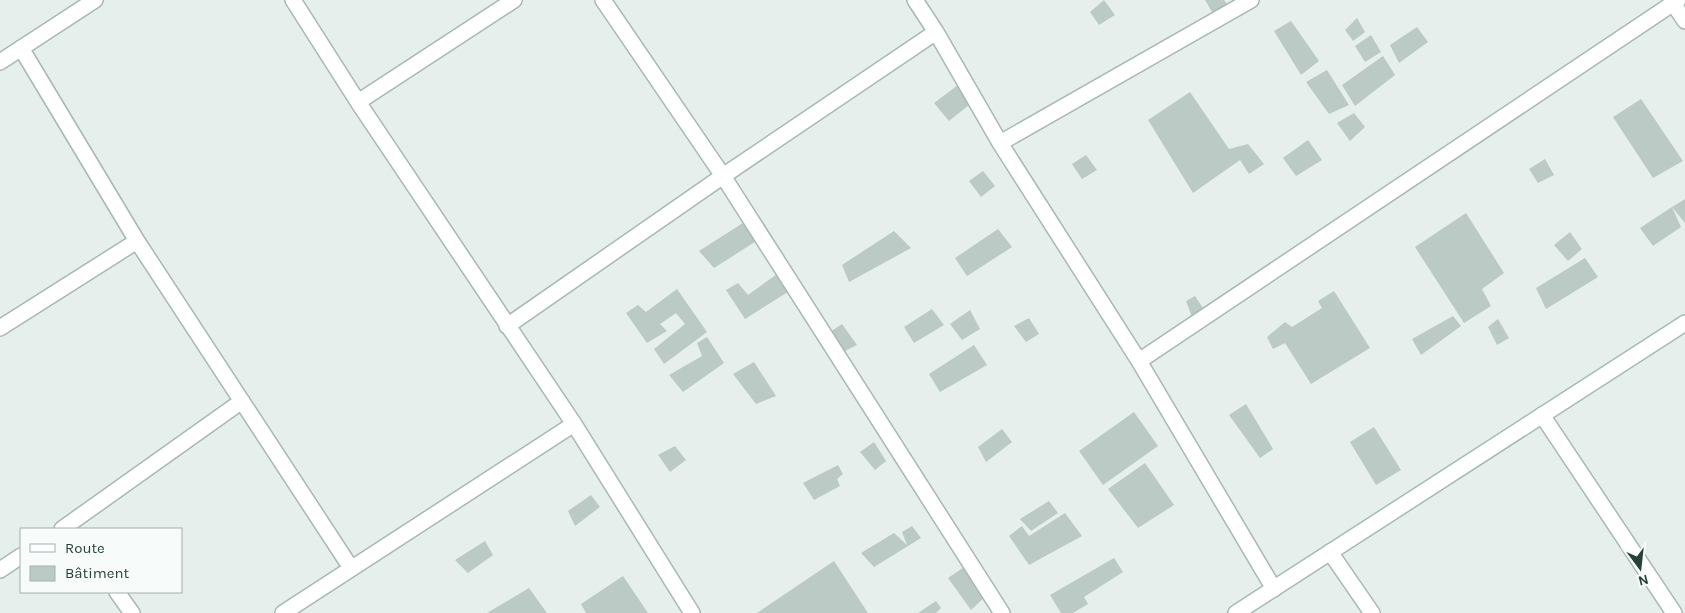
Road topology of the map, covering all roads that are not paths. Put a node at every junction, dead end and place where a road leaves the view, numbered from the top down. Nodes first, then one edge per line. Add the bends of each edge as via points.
1 (95, 0) edge
2 (293, 0) edge
3 (514, 0) edge
4 (603, 0) edge
5 (915, 0) edge
6 (1251, 0) edge
7 (1674, 1) edge
8 (1685, 21) edge
9 (936, 32) junction
10 (21, 48) junction
11 (0, 62) edge
12 (358, 102) junction
13 (1000, 143) junction
14 (723, 176) junction
15 (137, 241) junction
16 (1685, 322) edge
17 (507, 326) junction
18 (0, 328) edge
19 (1139, 361) junction
20 (242, 401) junction
21 (1542, 415) junction
22 (574, 424) junction
23 (71, 527) edge
24 (1330, 552) junction
25 (20, 557) edge
26 (351, 568) junction
27 (0, 570) edge
28 (1274, 588) junction
29 (118, 593) edge
30 (132, 613) edge
31 (283, 613) edge
32 (692, 613) edge
33 (1002, 613) edge
34 (1236, 613) edge
35 (1372, 613) edge
36 (1674, 613) edge

1 - 10 street
2 - 12 street
3 - 12 street
4 - 14 street
5 - 9 street
6 - 13 street
7 - 8 street
7 - 19 street
9 - 13 street
9 - 14 street
10 - 11 street
10 - 15 street
12 - 17 street
13 - 19 street
14 - 17 street
14 - 33 street
15 - 18 street
15 - 20 street
16 - 21 street
17 - 22 street
19 - 28 street
20 - 23 street
20 - 26 street
21 - 24 street
21 - 36 street
22 - 26 street
22 - 32 street
24 - 28 street
24 - 35 street
25 - 27 street
26 - 31 street
28 - 34 street
29 - 30 street

